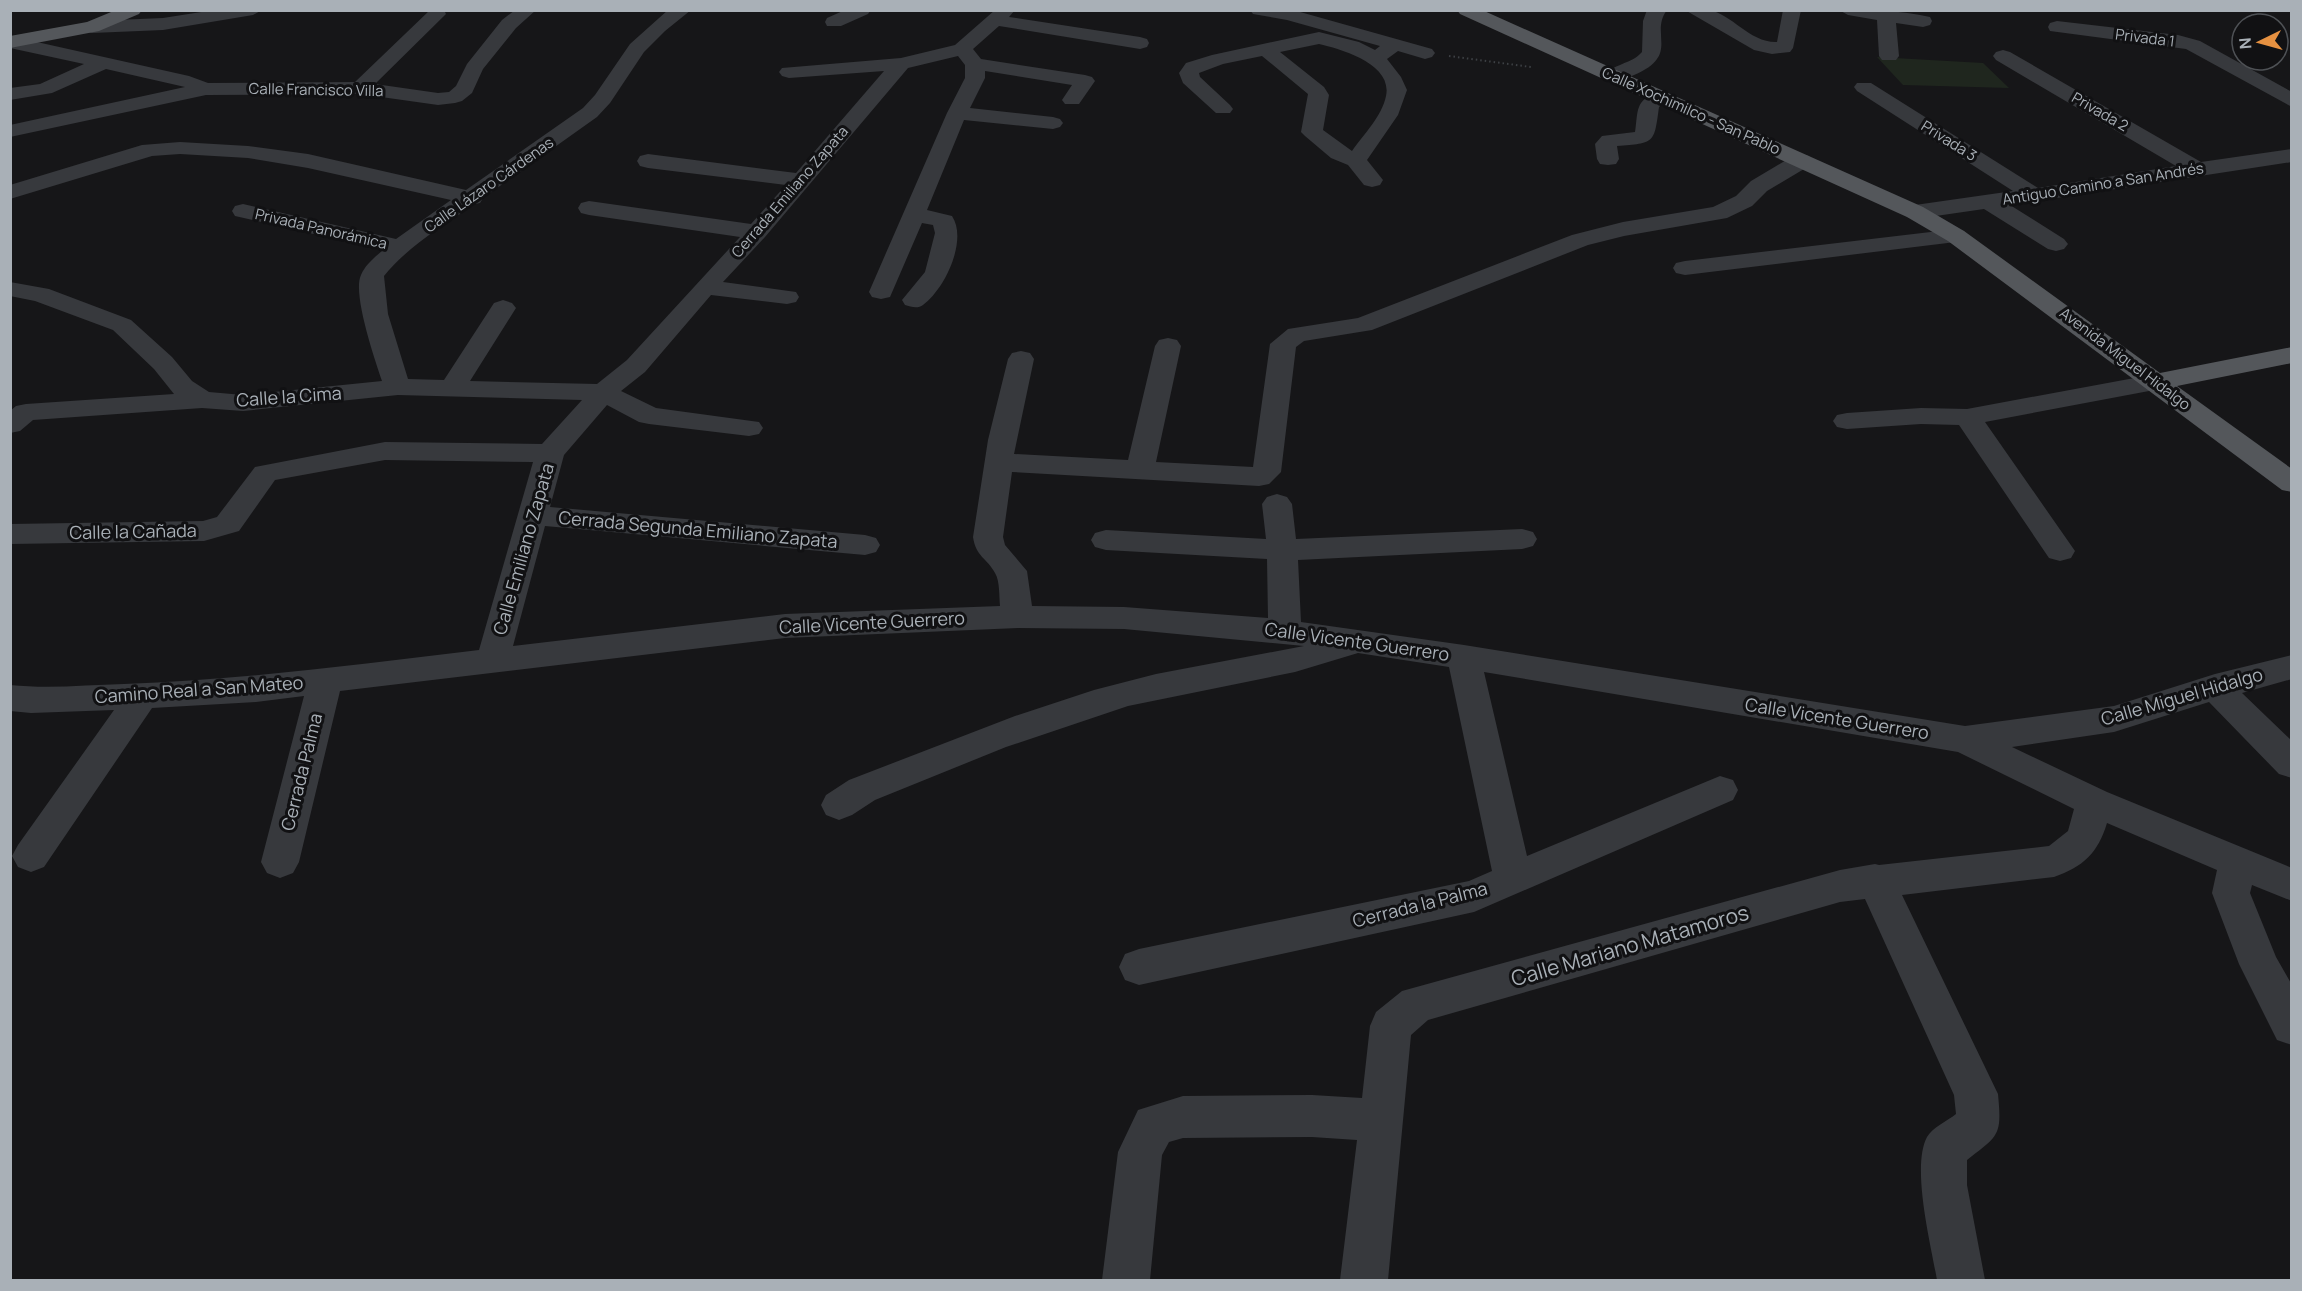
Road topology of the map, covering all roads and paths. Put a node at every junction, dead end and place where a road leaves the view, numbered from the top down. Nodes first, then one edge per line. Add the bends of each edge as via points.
1 (133, 10) edge
2 (253, 10) edge
3 (528, 10) edge
4 (682, 10) edge
5 (862, 10) edge
6 (1259, 10) edge
7 (1466, 10) edge
8 (1658, 10) edge
9 (1694, 10) edge
10 (1792, 10) edge
11 (1848, 10) edge
12 (1290, 13) edge
13 (437, 14) dead end
14 (1001, 15) edge
15 (1886, 15) junction
16 (1923, 21) dead end
17 (834, 22) dead end
18 (92, 27) junction
19 (2057, 27) dead end
20 (11, 42) edge
21 (1140, 43) dead end
22 (1394, 45) junction
23 (1265, 49) junction
24 (1425, 53) joint
25 (968, 56) junction
26 (1889, 56) dead end
27 (2003, 56) dead end
28 (1376, 58) junction
29 (103, 63) junction
30 (901, 64) junction
31 (1537, 67) dead end
32 (789, 72) dead end
33 (1614, 76) junction
34 (1864, 87) dead end
35 (360, 88) junction
36 (206, 89) junction
37 (10, 94) edge
38 (1658, 99) junction
39 (1072, 100) dead end
40 (2292, 100) edge
41 (1223, 109) dead end
42 (957, 113) junction
43 (1053, 123) dead end
44 (10, 131) edge
45 (1356, 159) junction
46 (1608, 159) dead end
47 (2286, 160) edge
48 (648, 161) dead end
49 (1801, 161) junction
50 (2196, 168) junction
51 (802, 180) junction
52 (1372, 180) dead end
53 (10, 192) edge
54 (2034, 195) junction
55 (472, 198) junction
56 (1990, 203) junction
57 (588, 208) dead end
58 (243, 211) dead end
59 (1915, 212) junction
60 (915, 214) junction
61 (758, 232) junction
62 (1956, 236) junction
63 (2056, 244) dead end
64 (400, 247) junction
65 (1685, 268) dead end
66 (705, 287) junction
67 (10, 289) edge
68 (881, 292) dead end
69 (40, 294) junction
70 (787, 297) dead end
71 (914, 300) dead end
72 (503, 308) dead end
73 (10, 310) edge
74 (1168, 346) dead end
75 (2292, 355) edge
76 (1021, 359) dead end
77 (636, 366) joint
78 (2156, 382) junction
79 (398, 387) junction
80 (453, 387) junction
81 (603, 392) junction
82 (202, 400) junction
83 (1967, 417) junction
84 (1847, 421) dead end
85 (10, 425) edge
86 (749, 428) dead end
87 (550, 453) junction
88 (1000, 462) junction
89 (1140, 471) junction
90 (2292, 483) edge
91 (1277, 504) dead end
92 (531, 515) junction
93 (10, 534) edge
94 (1522, 539) dead end
95 (1106, 540) dead end
96 (865, 545) dead end
97 (1282, 550) junction
98 (2060, 551) dead end
99 (1018, 617) junction
100 (1285, 631) junction
101 (1355, 642) junction
102 (1464, 657) junction
103 (493, 659) junction
104 (2292, 667) edge
105 (388, 674) joint
106 (325, 682) junction
107 (2215, 687) junction
108 (142, 696) junction
109 (10, 698) edge
110 (1965, 740) junction
111 (2292, 764) edge
112 (1720, 790) dead end
113 (2094, 802) junction
114 (839, 805) dead end
115 (31, 855) dead end
116 (280, 862) dead end
117 (2238, 862) junction
118 (1513, 879) junction
119 (1875, 880) junction
120 (2292, 885) edge
121 (1139, 967) dead end
122 (2292, 1026) edge
123 (1382, 1120) junction
124 (1126, 1281) edge
125 (1364, 1281) edge
126 (1961, 1281) edge

1 - 18 main road
2 - 18 street via 163,24
3 - 35 street, Calle Francisco Villa via 509,24 474,68 465,89 455,97 438,99
4 - 55 street, Calle Lázaro Cárdenas via 659,27 626,62 594,109
5 - 17 street
6 - 12 street
7 - 33 main road, Calle Xochimilco - San Pablo
8 - 33 street via 1651,20 1655,47 1649,58
9 - 10 street via 1761,46 1776,49 1786,43
11 - 15 street
12 - 22 street
13 - 35 street
14 - 21 street
14 - 25 street
15 - 16 street
15 - 26 street
18 - 20 main road
19 - 40 street, Privada 1 via 2193,45
20 - 29 street, Calle Francisco Villa
22 - 24 street
22 - 28 street
23 - 28 street via 1319,38 1352,46
23 - 41 street via 1193,67 1188,73
23 - 45 street via 1317,91 1312,132 1339,153
24 - 31 path
25 - 30 street
25 - 39 street via 1085,81
25 - 42 street via 975,78
27 - 50 street, Privada 2
28 - 45 street via 1397,91 1392,107
29 - 36 street, Calle Francisco Villa
29 - 37 street via 45,89
30 - 32 street
30 - 51 street, Cerrada Emiliano Zapata
33 - 38 main road, Calle Xochimilco - San Pablo
34 - 54 street, Privada 3
35 - 36 street, Calle Francisco Villa
36 - 44 street, Calle Francisco Villa
38 - 46 street via 1649,104 1645,135 1609,140
38 - 49 main road, Calle Xochimilco - San Pablo
42 - 43 street
42 - 60 street
45 - 52 street
47 - 50 street, Antiguo Camino a San Andrés
48 - 51 street
49 - 59 main road, Calle Xochimilco - San Pablo
49 - 89 street via 1759,186 1744,201 1719,213 1580,240 1363,325 1297,334 1283,344 1267,472 1259,477 1241,478
50 - 54 street, Antiguo Camino a San Andrés
51 - 61 street, Cerrada Emiliano Zapata
53 - 55 street via 150,150 180,148 291,158
54 - 56 street, Antiguo Camino a San Andrés
55 - 64 street, Calle Lázaro Cárdenas
56 - 59 street, Antiguo Camino a San Andrés
56 - 63 street
57 - 61 street
58 - 64 street, Privada Panorámica
59 - 62 main road, Avenida Miguel Hidalgo
60 - 68 street
60 - 71 street via 944,221 947,233 937,274
61 - 66 street, Cerrada Emiliano Zapata
62 - 65 street
62 - 78 main road, Avenida Miguel Hidalgo
64 - 79 street, Calle Lázaro Cárdenas via 372,277 372,293
66 - 70 street
66 - 77 street, Cerrada Emiliano Zapata
67 - 69 street
69 - 73 street
69 - 82 street via 122,325 163,363 182,387
72 - 80 street
74 - 89 street
75 - 78 main road
76 - 88 street
77 - 81 street, Calle Emiliano Zapata
78 - 83 street
78 - 90 main road, Avenida Miguel Hidalgo
79 - 80 street, Calle la Cima
79 - 82 street, Calle la Cima via 243,403
80 - 81 street, Calle la Cima
81 - 86 street via 649,416
81 - 87 street, Calle Emiliano Zapata
82 - 85 street via 26,412
83 - 84 street
83 - 98 street
87 - 92 street, Calle Emiliano Zapata
87 - 93 street, Calle la Cañada via 385,451 265,473 228,524 204,531
88 - 89 street
88 - 99 street via 988,537 990,548 1011,571
91 - 97 street
92 - 96 street, Cerrada Segunda Emiliano Zapata
92 - 103 street, Calle Emiliano Zapata
94 - 97 street
95 - 97 street
97 - 100 street
99 - 100 street, Calle Vicente Guerrero via 1124,618
99 - 103 street, Calle Vicente Guerrero via 785,626
100 - 101 street, Calle Vicente Guerrero
101 - 102 street, Calle Vicente Guerrero
101 - 114 street via 1315,657 1128,693 862,790
102 - 110 street, Calle Vicente Guerrero
102 - 118 street
103 - 105 street, Calle Vicente Guerrero
104 - 107 street, Calle Miguel Hidalgo
105 - 106 street, Camino Real a San Mateo
106 - 108 street, Camino Real a San Mateo
106 - 116 street, Cerrada Palma
107 - 110 street, Calle Miguel Hidalgo via 2114,719
107 - 111 street
108 - 109 street, Camino Real a San Mateo
108 - 115 street
110 - 113 street, Calle Vicente Guerrero
112 - 118 street, Cerrada la Palma
113 - 117 street, Calle Vicente Guerrero
113 - 119 street, Calle Mariano Matamoros via 2082,842 2072,853 2054,861
117 - 120 street, Calle Vicente Guerrero
117 - 122 street via 2231,893 2259,964
118 - 121 street, Cerrada la Palma via 1474,896
119 - 123 street, Calle Mariano Matamoros via 1839,886 1417,1004 1391,1026
119 - 126 street via 1976,1094 1979,1124 1944,1150 1944,1185
123 - 124 street via 1183,1116 1154,1125 1140,1152
123 - 125 street, Calle Mariano Matamoros

